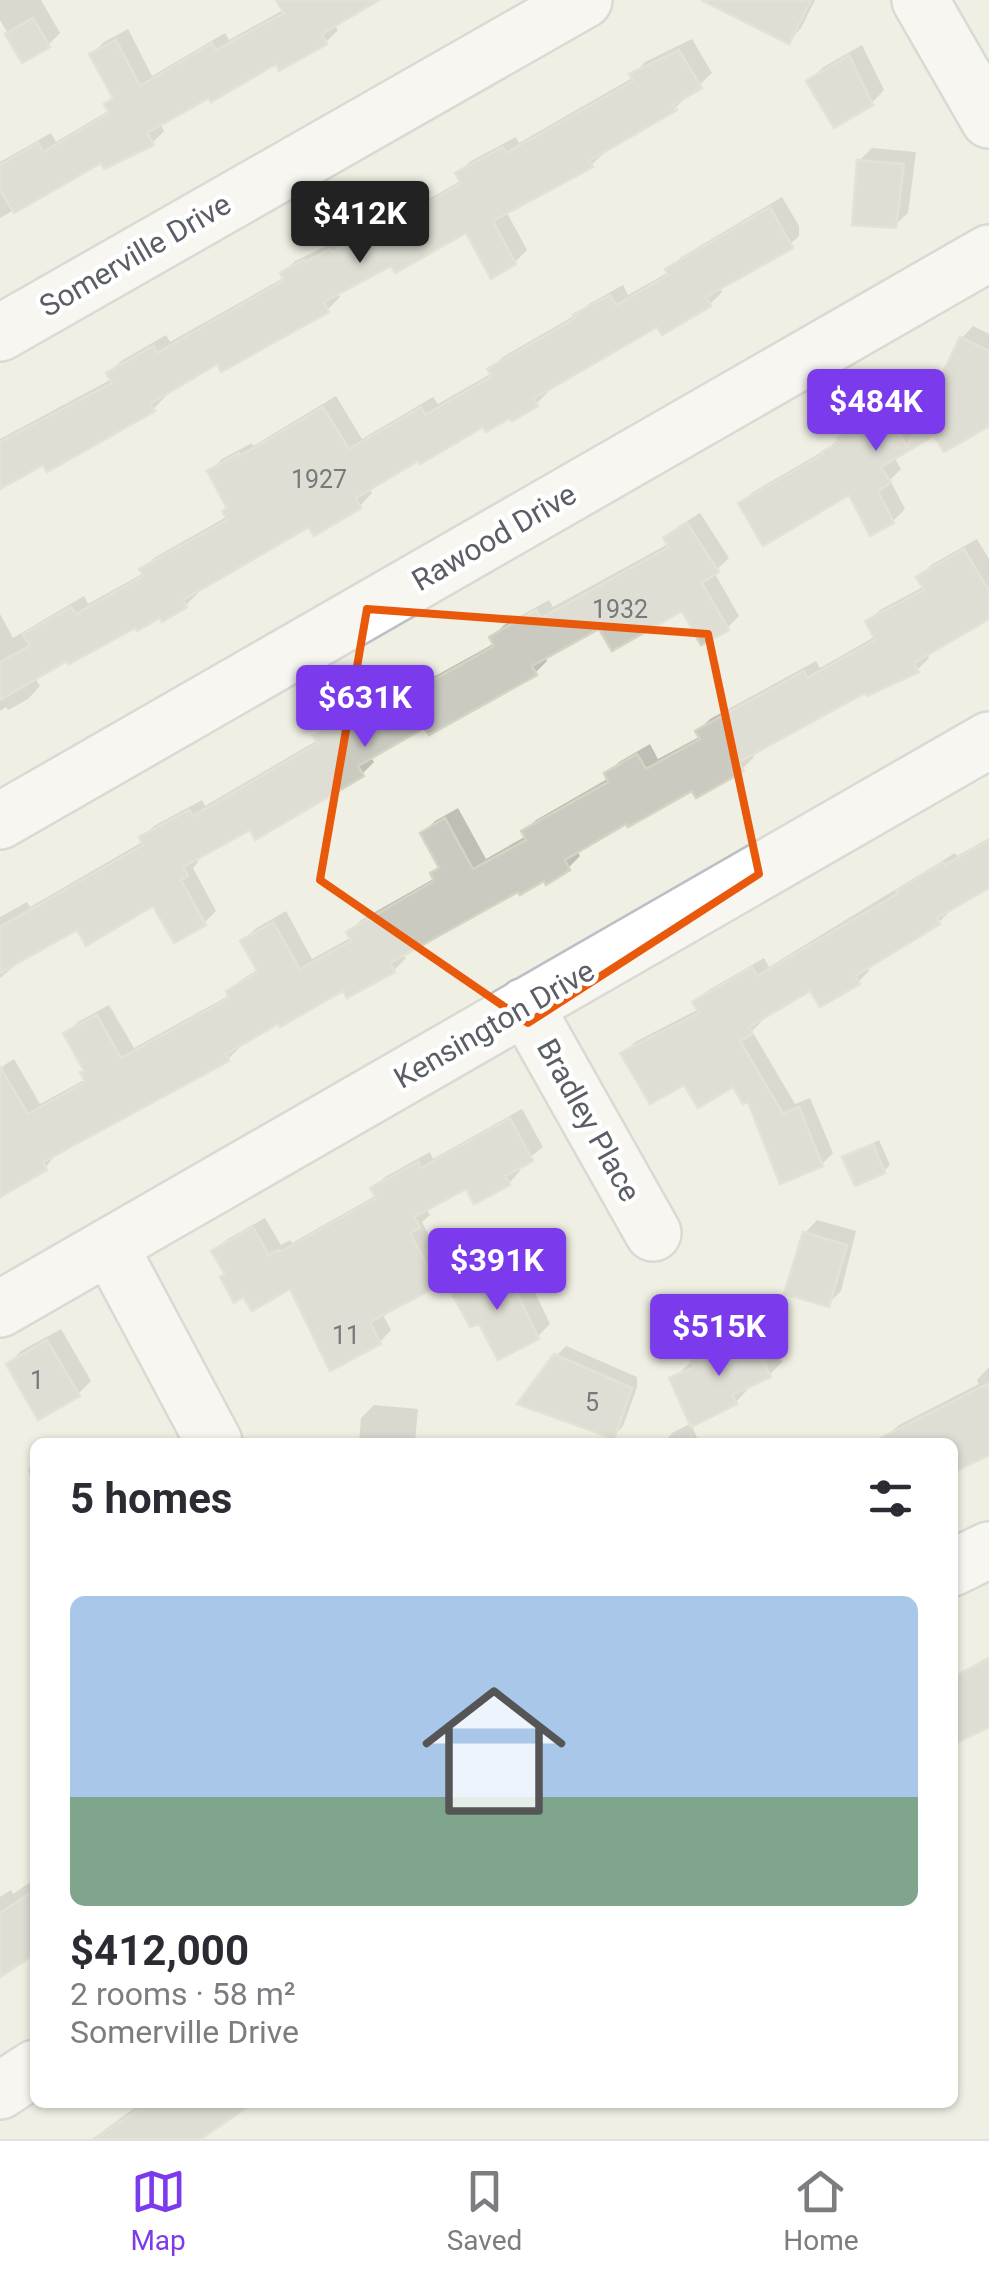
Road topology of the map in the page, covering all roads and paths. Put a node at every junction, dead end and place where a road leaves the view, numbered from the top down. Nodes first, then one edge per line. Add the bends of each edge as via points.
1 (584, 0) edge
2 (920, 0) edge
3 (989, 120) edge
4 (989, 253) edge
5 (0, 333) edge
6 (989, 740) edge
7 (0, 821) edge
8 (525, 1006) junction
9 (653, 1233) dead end
10 (110, 1247) junction
11 (0, 1309) edge
12 (212, 1438) edge
13 (989, 1550) edge
14 (958, 1565) edge
15 (30, 2071) edge
16 (0, 2091) edge

1 - 5 street, Somerville Drive
2 - 3 street
4 - 7 street, Rawood Drive
6 - 8 street, Kensington Drive
8 - 9 street, Bradley Place
8 - 10 street, Kensington Drive
10 - 11 street, Kensington Drive
10 - 12 street
13 - 14 street
15 - 16 street

